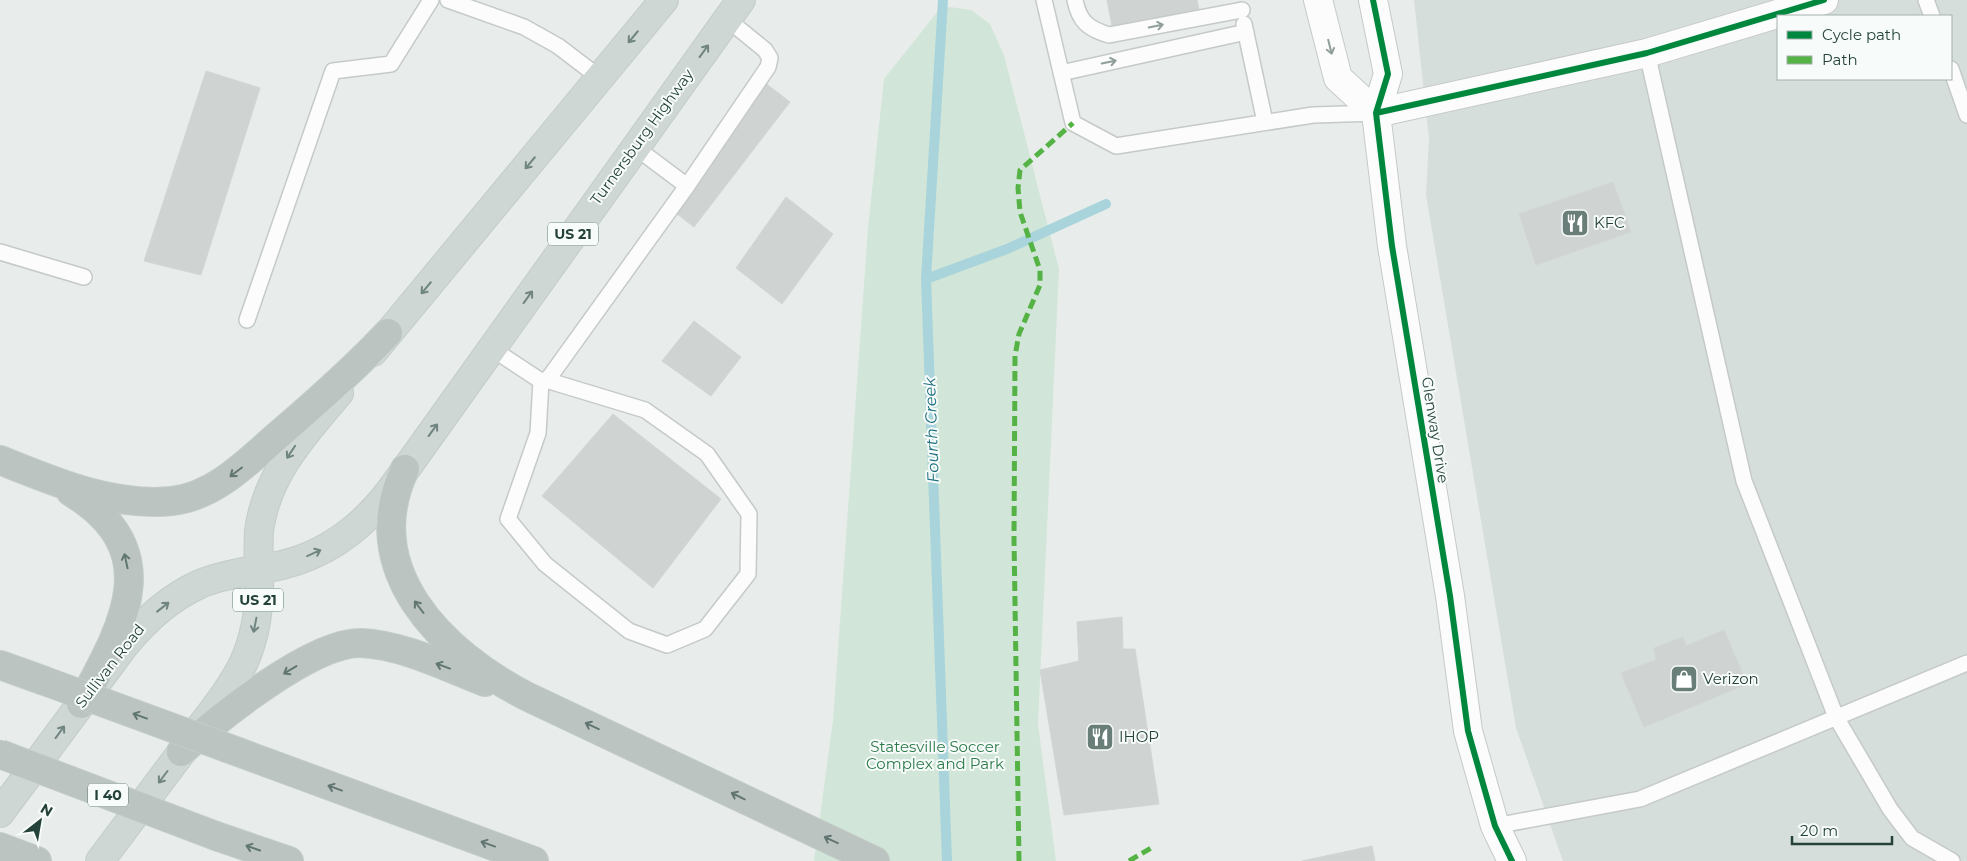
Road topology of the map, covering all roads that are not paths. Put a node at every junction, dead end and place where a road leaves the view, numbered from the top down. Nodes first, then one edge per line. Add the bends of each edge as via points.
1 (431, 0) edge
2 (448, 0) edge
3 (664, 0) edge
4 (1044, 0) edge
5 (1075, 0) edge
6 (1318, 0) edge
7 (1373, 0) edge
8 (1824, 0) edge
9 (1926, 0) edge
10 (1241, 5) edge
11 (734, 10) edge
12 (1932, 15) edge
13 (1246, 32) junction
14 (1647, 53) junction
15 (1952, 72) edge
16 (1061, 73) junction
17 (600, 78) junction
18 (1376, 113) junction
19 (1967, 115) edge
20 (1265, 122) junction
21 (635, 147) junction
22 (687, 186) junction
23 (0, 252) edge
24 (84, 277) dead end
25 (246, 320) dead end
26 (388, 333) junction
27 (492, 348) junction
28 (544, 380) junction
29 (0, 460) edge
30 (405, 469) junction
31 (42, 477) junction
32 (258, 569) junction
33 (1967, 663) edge
34 (0, 665) edge
35 (81, 704) junction
36 (554, 709) junction
37 (1836, 717) junction
38 (181, 752) junction
39 (0, 754) edge
40 (0, 813) edge
41 (1495, 826) junction
42 (0, 847) edge
43 (37, 861) edge
44 (100, 861) edge
45 (289, 861) edge
46 (534, 861) edge
47 (876, 861) edge
48 (1512, 861) edge
49 (1952, 861) edge

1 - 25 lane via 390,64 333,71
2 - 17 lane via 524,27 558,46
3 -> 17 main road, US 21
4 - 16 lane
5 -> 10 lane via 1077,10 1091,29 1109,35
6 -> 18 street via 1338,78
7 - 18 street, Glenway Drive via 1388,74
8 - 14 street
9 - 12 lane
10 - 13 lane
21 -> 11 main road, Turnersburg Highway / US 21
11 - 22 lane via 770,58 768,67
16 -> 13 lane
13 - 20 lane
14 - 18 street
14 - 37 lane via 1744,481
15 - 19 lane
16 - 20 lane via 1073,123 1116,146
17 -> 26 main road, US 21
18 - 20 lane via 1313,115
18 - 41 street, Glenway Drive via 1392,246 1450,596 1468,731
21 - 22 lane
27 -> 21 main road, Turnersburg Highway / US 21
22 - 28 lane
23 - 24 lane
26 -> 31 highway via 338,383 252,459 205,491 174,501 131,500
26 -> 32 main road, US 21 via 300,439 277,474 261,519
27 - 28 lane
30 -> 27 main road, Turnersburg Highway / US 21
28 - 28 lane via 645,410 707,454 749,514 748,574 705,630 667,645 629,631 544,564 508,519 538,433
29 - 31 highway
32 -> 30 main road, Sullivan Road / US 21 via 301,559 339,540 376,508
36 -> 30 highway via 476,665 435,628 410,596 396,567 392,531 395,494
35 -> 31 highway via 122,619 128,597 128,567 118,537 108,521 72,492
35 -> 32 main road, Sullivan Road / US 21 via 132,635 166,604 200,584
32 -> 38 main road, US 21 via 257,614 244,662 232,684
33 - 37 lane
46 -> 34 highway, bridge
40 -> 35 main road, Sullivan Road / US 21
36 -> 38 highway via 403,652 371,644 351,644 333,647 287,672 231,710
47 -> 36 highway
37 - 41 lane via 1640,799
37 - 49 lane via 1890,809 1912,838
38 -> 44 main road, US 21
45 -> 39 highway, I 40, bridge
41 - 48 street, Glenway Drive
42 - 43 highway

